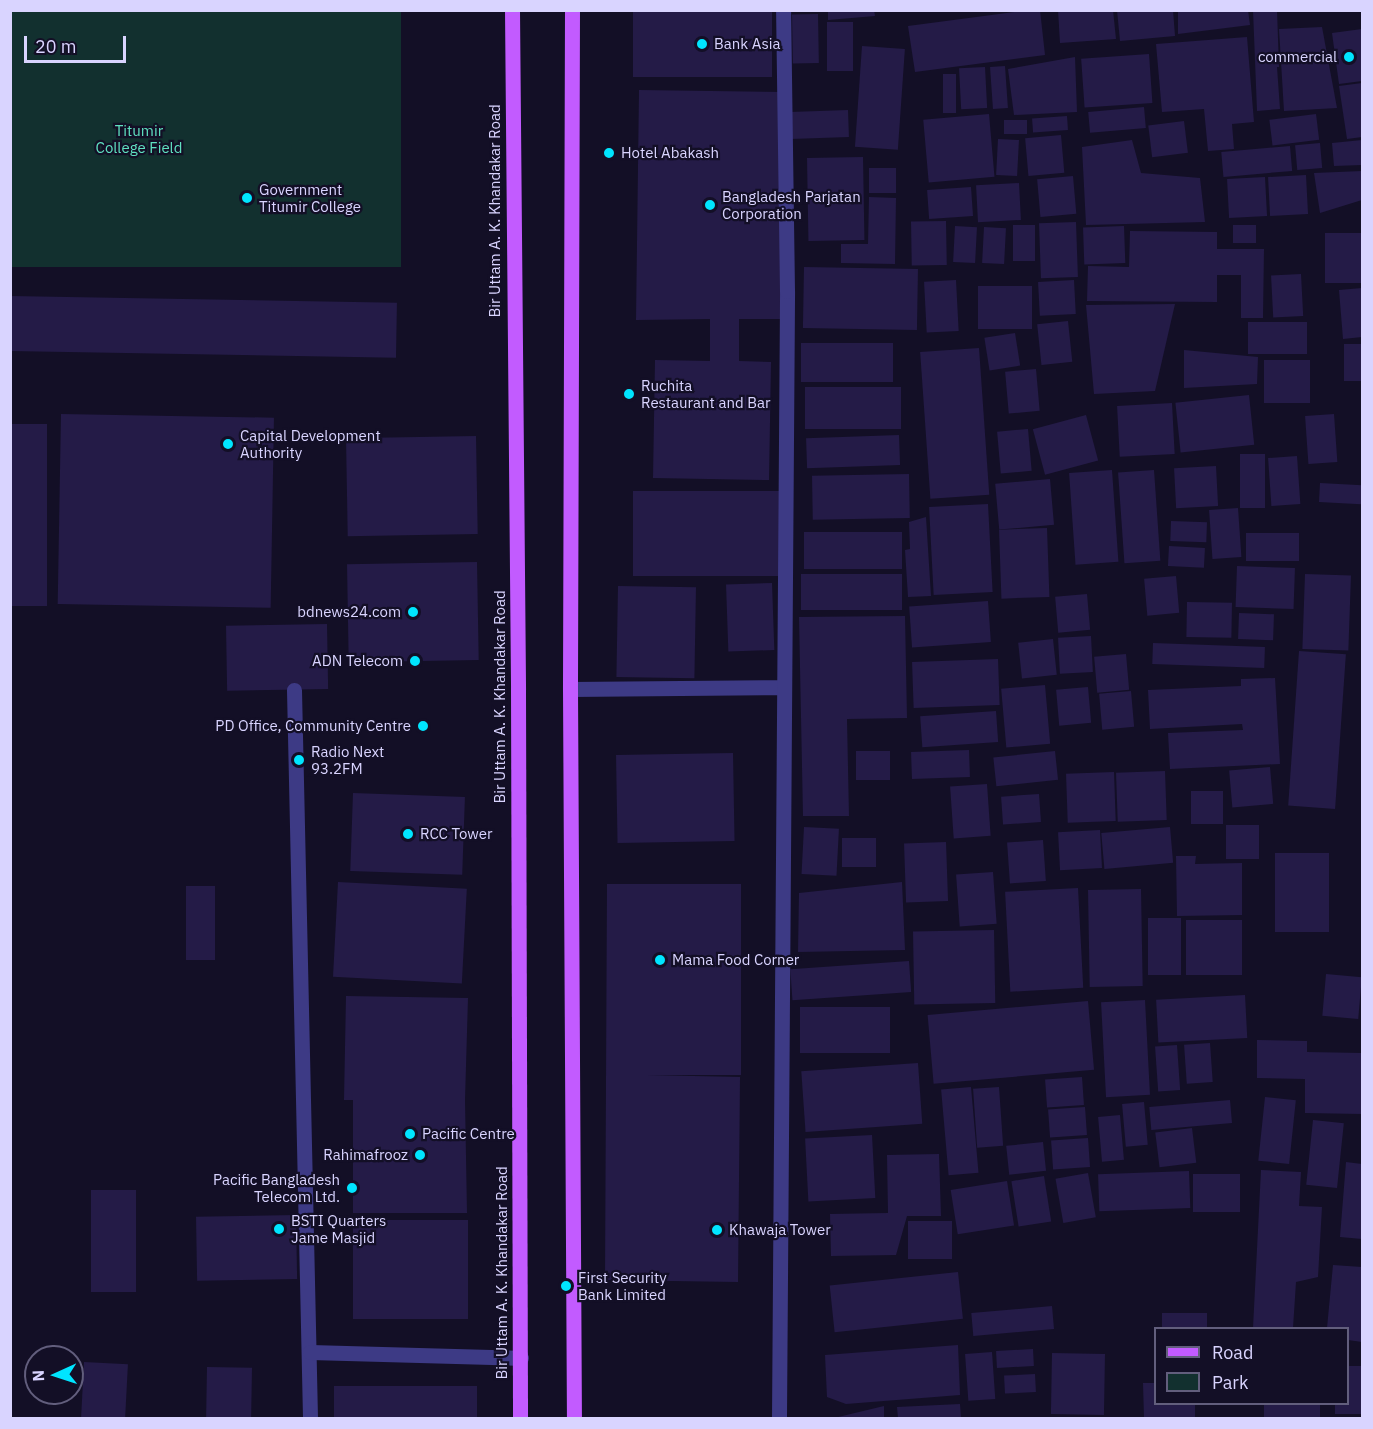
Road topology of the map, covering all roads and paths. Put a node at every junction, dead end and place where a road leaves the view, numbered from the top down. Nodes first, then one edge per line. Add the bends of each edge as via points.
1 (512, 10) edge
2 (572, 10) edge
3 (783, 10) edge
4 (783, 687) junction
5 (570, 689) junction
6 (294, 690) dead end
7 (310, 1352) junction
8 (520, 1358) junction
9 (310, 1419) edge
10 (520, 1419) edge
11 (574, 1419) edge
12 (779, 1419) edge

1 - 8 main road, Bir Uttam A. K. Khandakar Road
2 - 5 main road
3 - 4 street via 787,291
4 - 5 street
4 - 12 street
5 - 11 main road
6 - 7 street
7 - 8 street
7 - 9 street
8 - 10 main road, Bir Uttam A. K. Khandakar Road

